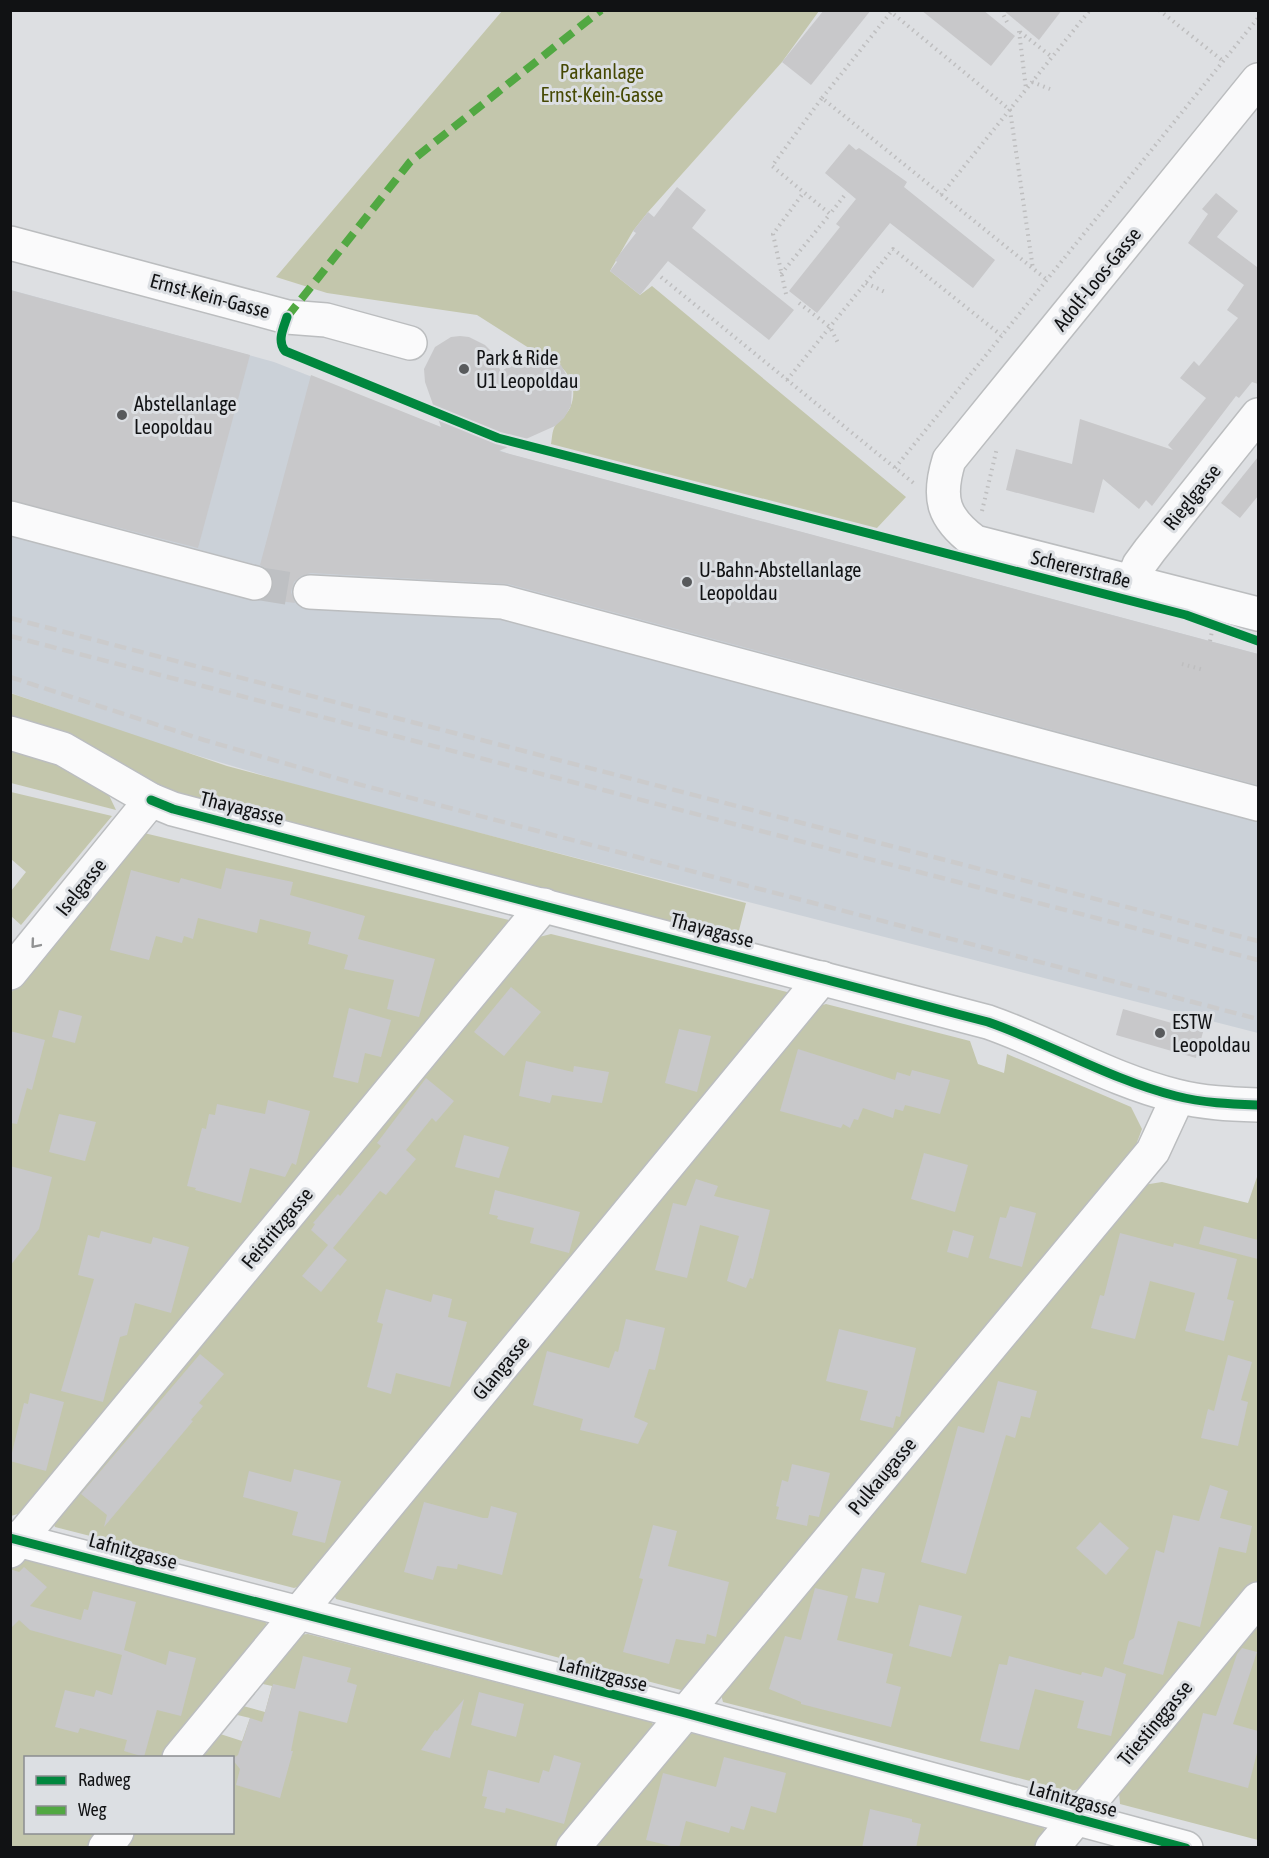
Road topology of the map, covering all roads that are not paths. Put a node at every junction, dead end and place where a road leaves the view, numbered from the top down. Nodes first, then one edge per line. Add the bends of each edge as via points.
1 (1258, 80) edge
2 (10, 243) edge
3 (410, 342) dead end
4 (1258, 415) edge
5 (944, 492) joint
6 (10, 518) edge
7 (1132, 582) junction
8 (255, 584) tunnel mouth
9 (310, 592) tunnel mouth
10 (1258, 614) edge
11 (10, 734) edge
12 (151, 800) junction
13 (1258, 804) edge
14 (544, 905) junction
15 (10, 973) edge
16 (822, 978) junction
17 (1178, 1096) junction
18 (1258, 1105) edge
19 (14, 1543) edge
20 (1258, 1599) edge
21 (298, 1614) junction
22 (685, 1713) junction
23 (181, 1756) edge
24 (1076, 1819) junction
25 (116, 1834) edge
26 (105, 1848) edge
27 (573, 1848) edge
28 (1052, 1848) edge
29 (1186, 1848) edge

1 - 5 street, Adolf-Loos-Gasse via 950,460
2 - 3 street, Ernst-Kein-Gasse via 287,317 326,320
4 - 7 street, Rieglgasse via 1150,550
5 - 7 street, Schererstraße via 954,527 975,542
6 - 8 street
7 - 10 street, Schererstraße
9 - 13 street via 503,602
11 - 12 street, Thayagasse via 63,749
12 - 14 street, Thayagasse via 173,809
12 -> 15 street, Iselgasse
14 - 16 street, Thayagasse
14 - 19 street, Feistritzgasse
16 - 17 street, Thayagasse via 988,1022
16 - 21 street, Glangasse
17 - 18 street, Thayagasse
17 - 22 street, Pulkaugasse via 1153,1151
19 - 21 street, Lafnitzgasse
20 - 24 street, Triestinggasse
21 - 22 street, Lafnitzgasse
21 - 23 street, Glangasse
22 - 24 street, Lafnitzgasse
22 - 27 street, Pulkaugasse
24 - 28 street, Triestinggasse
24 - 29 street, Lafnitzgasse
25 - 26 street

